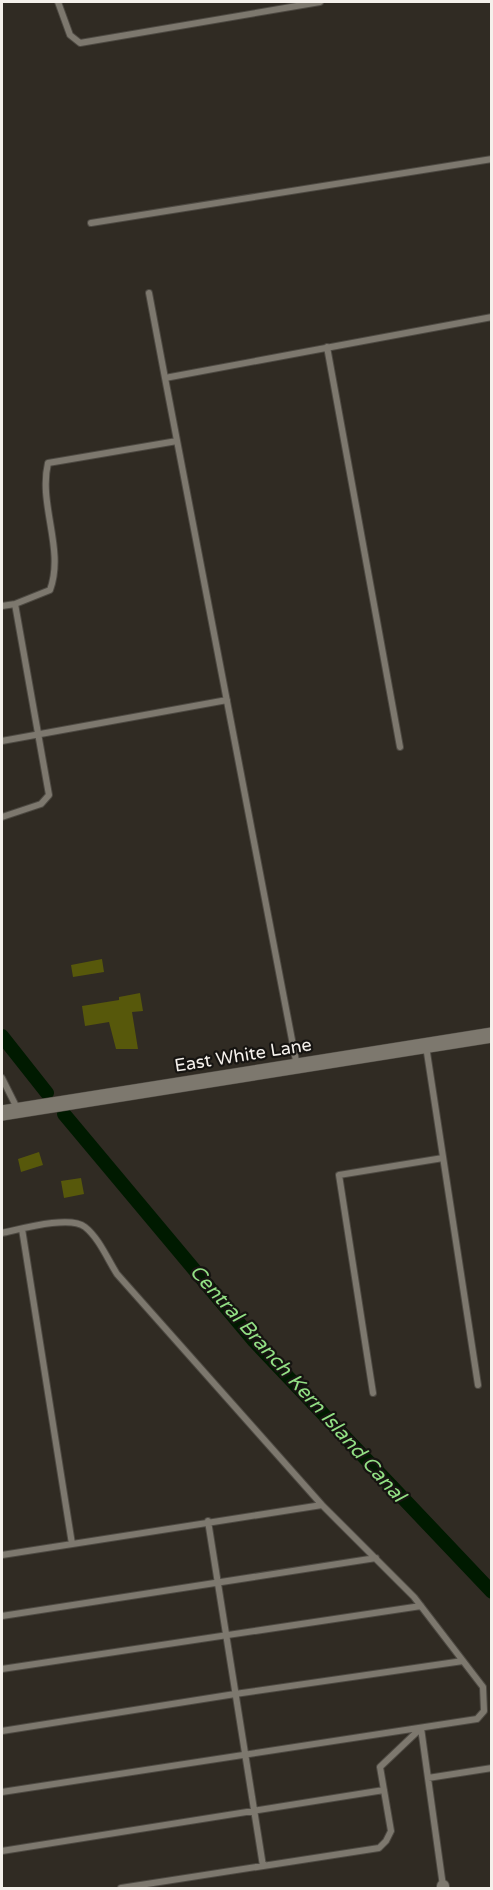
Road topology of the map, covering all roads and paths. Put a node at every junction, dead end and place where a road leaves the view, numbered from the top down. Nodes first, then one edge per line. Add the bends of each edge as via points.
1 (58, 2) edge
2 (320, 2) edge
3 (492, 159) edge
4 (91, 223) dead end
5 (148, 293) dead end
6 (492, 316) edge
7 (327, 347) junction
8 (165, 378) junction
9 (177, 441) junction
10 (15, 604) junction
11 (2, 606) edge
12 (227, 700) junction
13 (38, 734) junction
14 (2, 741) edge
15 (400, 747) dead end
16 (2, 817) edge
17 (492, 1035) edge
18 (426, 1046) junction
19 (297, 1066) junction
20 (2, 1078) edge
21 (18, 1111) junction
22 (2, 1113) edge
23 (443, 1158) junction
24 (22, 1229) junction
25 (2, 1233) edge
26 (478, 1385) dead end
27 (373, 1393) dead end
28 (322, 1505) junction
29 (207, 1521) junction
30 (72, 1544) junction
31 (2, 1555) edge
32 (376, 1558) junction
33 (217, 1582) junction
34 (421, 1606) junction
35 (2, 1616) edge
36 (226, 1634) junction
37 (463, 1661) junction
38 (2, 1669) edge
39 (235, 1694) junction
40 (421, 1728) junction
41 (2, 1731) edge
42 (245, 1753) junction
43 (492, 1768) edge
44 (428, 1778) junction
45 (384, 1790) junction
46 (2, 1792) edge
47 (254, 1810) junction
48 (2, 1851) edge
49 (263, 1866) junction
50 (443, 1887) edge
51 (121, 1888) edge

1 - 2 lane via 70,35 80,43
3 - 4 lane
5 - 8 lane
6 - 7 lane
7 - 8 lane
7 - 15 lane
8 - 9 lane
9 - 10 lane via 48,463 44,479 56,574 50,590
9 - 12 lane
10 - 11 lane
10 - 13 lane
12 - 13 lane
12 - 19 lane
13 - 14 lane
13 - 16 lane via 49,795 41,804
17 - 18 street, East White Lane
18 - 19 street, East White Lane
18 - 23 lane
19 - 21 street, East White Lane
20 - 21 lane
21 - 22 street, East White Lane
23 - 26 lane
23 - 27 lane via 339,1175
24 - 25 lane
24 - 28 lane via 69,1222 84,1226 117,1274
24 - 30 lane
28 - 29 lane
28 - 32 lane
29 - 30 lane
29 - 33 lane
30 - 31 lane
32 - 33 lane
32 - 34 lane
33 - 35 lane
33 - 36 lane
34 - 36 lane
34 - 37 lane
36 - 38 lane
36 - 39 lane
37 - 39 lane
37 - 40 lane via 483,1687 484,1711 477,1719
39 - 41 lane
39 - 42 lane
40 - 42 lane
40 - 44 lane
40 - 45 lane via 380,1767
42 - 46 lane
42 - 47 lane
43 - 44 lane
44 - 50 lane
45 - 47 lane
45 - 49 lane via 391,1831 379,1848
47 - 48 lane
47 - 49 lane
49 - 51 lane

